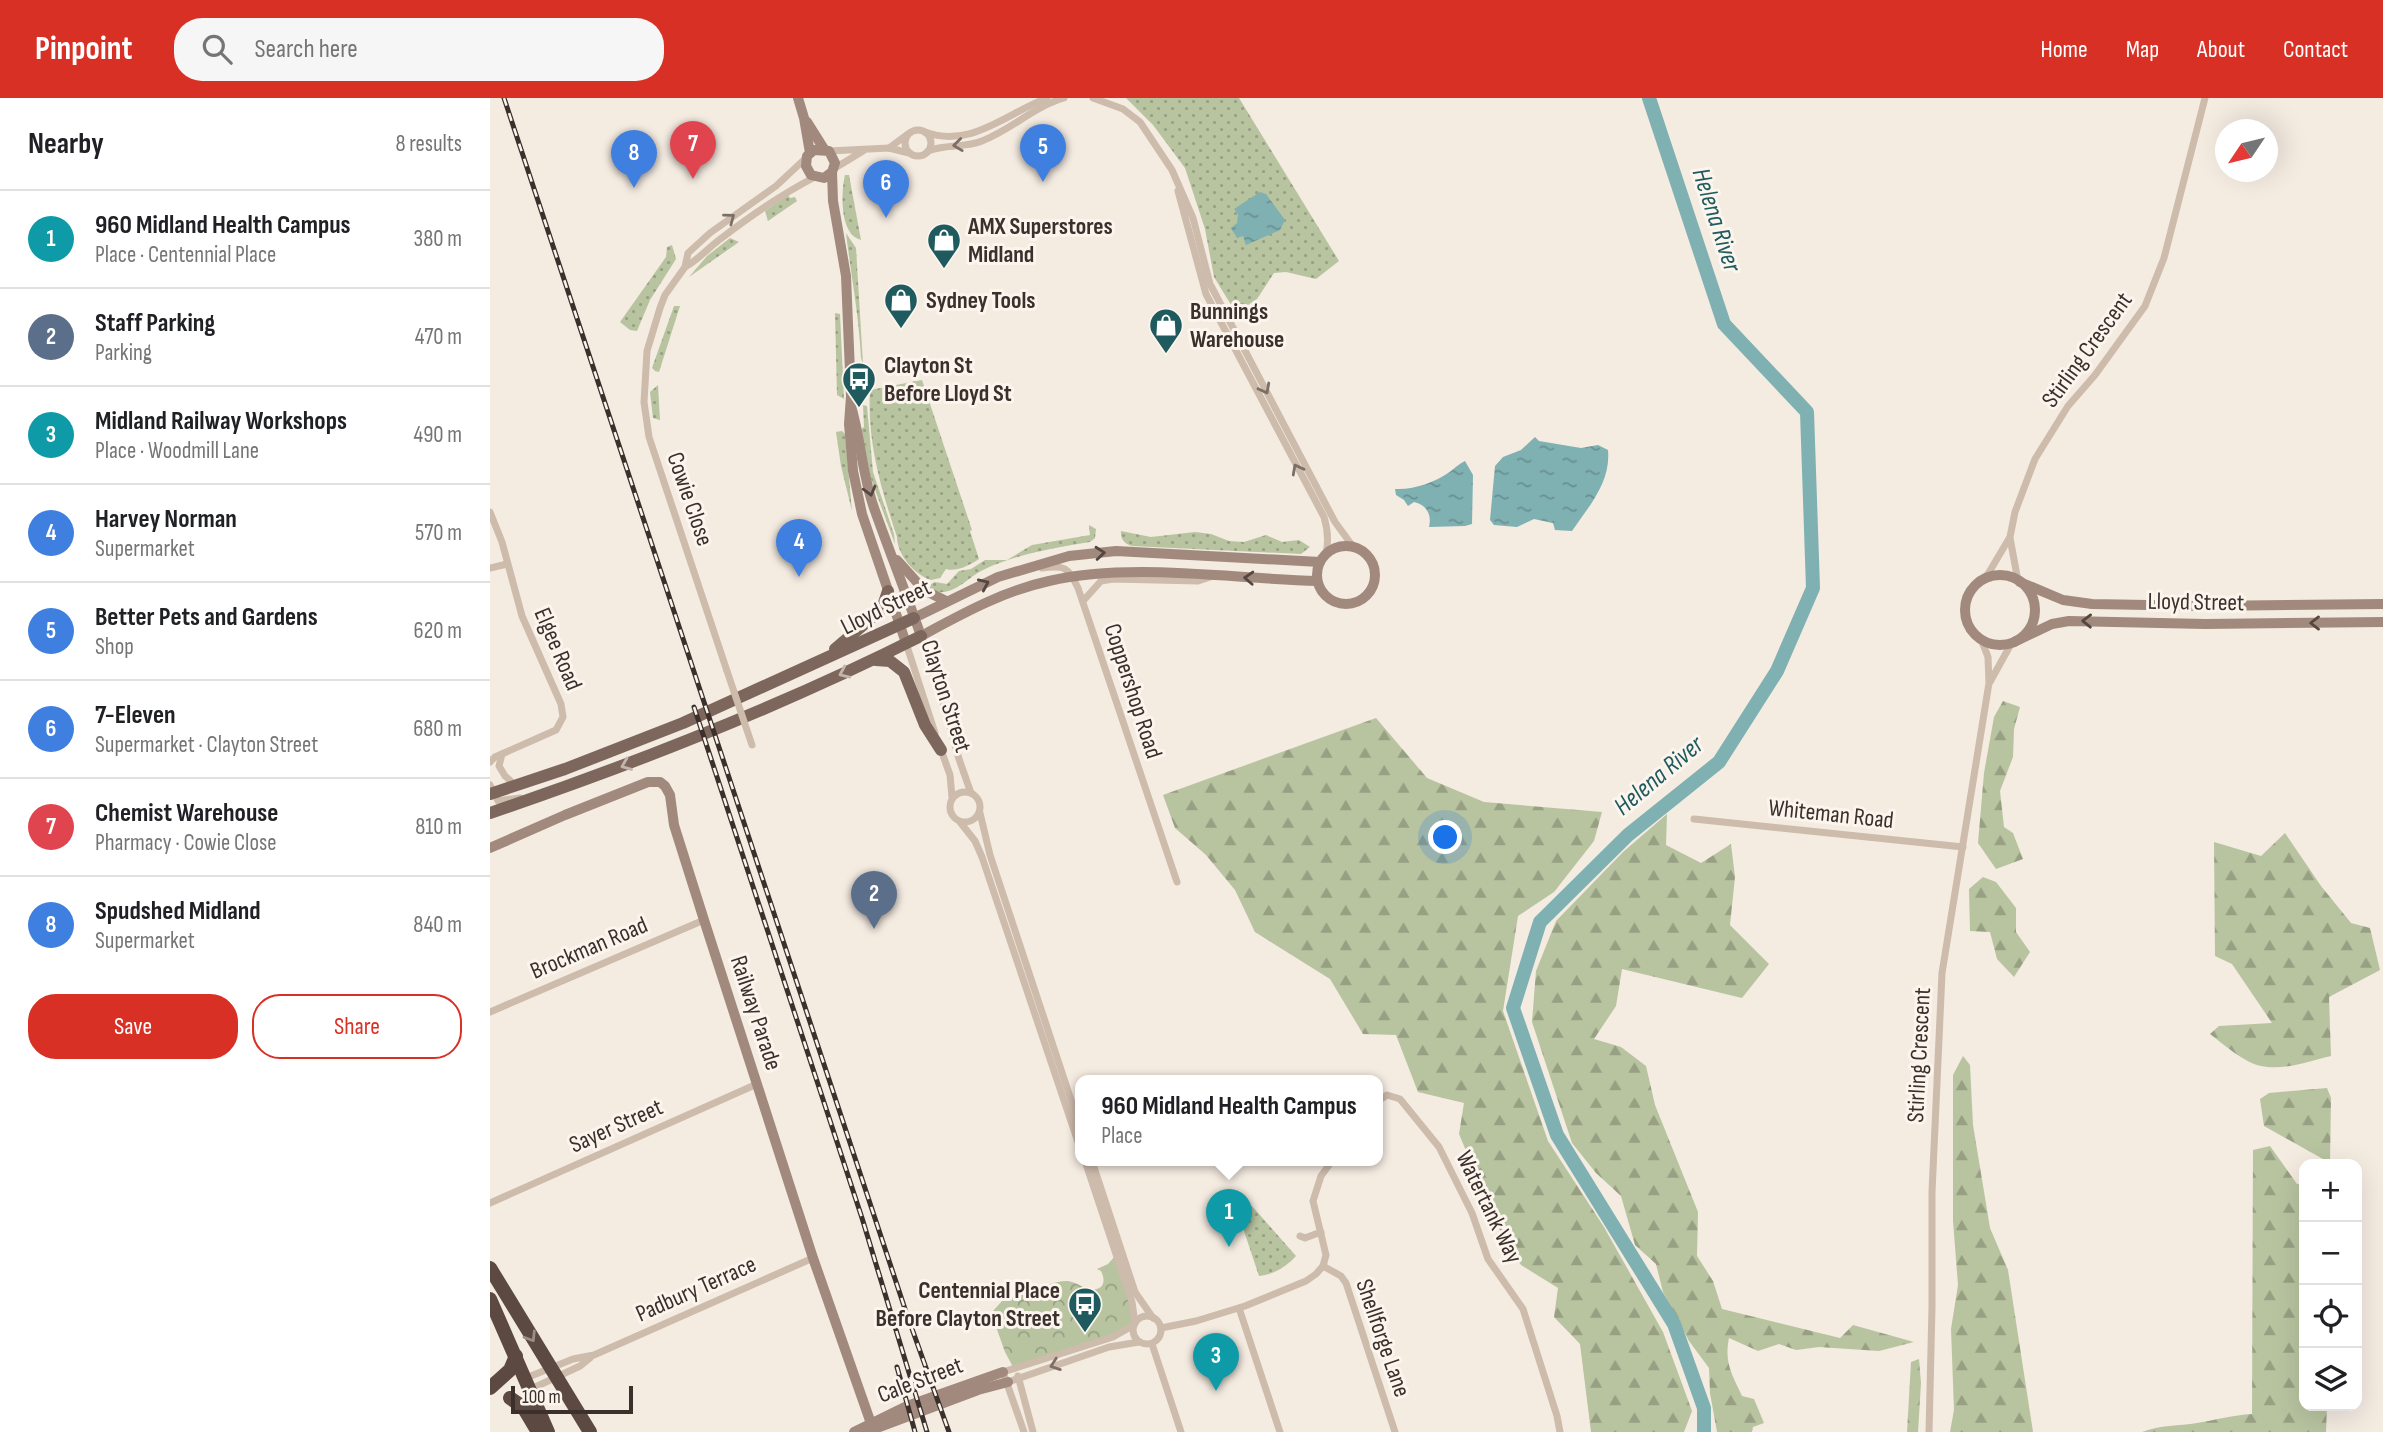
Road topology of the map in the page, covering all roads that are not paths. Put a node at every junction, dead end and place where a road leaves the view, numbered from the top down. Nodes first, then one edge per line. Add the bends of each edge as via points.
1 (798, 98) edge
2 (1047, 98) edge
3 (1064, 98) edge
4 (1093, 98) edge
5 (2204, 98) edge
6 (804, 118) junction
7 (925, 132) junction
8 (909, 134) junction
9 (889, 148) junction
10 (826, 150) junction
11 (863, 151) junction
12 (928, 151) junction
13 (909, 153) junction
14 (809, 155) junction
15 (834, 170) junction
16 (1172, 170) junction
17 (817, 178) junction
18 (832, 201) junction
19 (685, 267) junction
20 (851, 407) junction
21 (490, 513) edge
22 (2010, 537) junction
23 (1354, 548) junction
24 (890, 553) junction
25 (1323, 558) junction
26 (507, 564) junction
27 (490, 568) edge
28 (1010, 573) junction
29 (1072, 576) junction
30 (1214, 576) junction
31 (1985, 579) junction
32 (1317, 580) junction
33 (2019, 581) junction
34 (888, 591) junction
35 (946, 601) junction
36 (1083, 601) junction
37 (2383, 604) edge
38 (914, 618) junction
39 (2383, 622) edge
40 (900, 625) junction
41 (920, 636) junction
42 (1981, 639) junction
43 (906, 643) junction
44 (2012, 643) junction
45 (874, 659) junction
46 (792, 674) junction
47 (1989, 683) junction
48 (752, 744) dead end
49 (941, 750) junction
50 (502, 754) junction
51 (490, 762) edge
52 (516, 785) junction
53 (491, 791) edge
54 (971, 793) junction
55 (952, 797) junction
56 (531, 799) junction
57 (490, 813) edge
58 (979, 813) junction
59 (1695, 819) dead end
60 (960, 822) junction
61 (1963, 847) junction
62 (490, 848) edge
63 (1177, 882) dead end
64 (704, 920) junction
65 (490, 1012) edge
66 (757, 1084) junction
67 (1383, 1098) edge
68 (1075, 1111) edge
69 (1075, 1133) edge
70 (1087, 1166) edge
71 (1094, 1166) edge
72 (1328, 1166) edge
73 (490, 1203) edge
74 (1321, 1232) junction
75 (1300, 1236) dead end
76 (813, 1258) junction
77 (1323, 1266) junction
78 (490, 1268) edge
79 (490, 1298) edge
80 (1238, 1308) junction
81 (1153, 1318) junction
82 (1135, 1324) junction
83 (1161, 1328) junction
84 (1139, 1342) junction
85 (1152, 1344) junction
86 (516, 1356) junction
87 (553, 1373) junction
88 (1011, 1375) junction
89 (528, 1383) junction
90 (490, 1388) edge
91 (510, 1398) dead end
92 (871, 1429) edge
93 (538, 1432) edge
94 (548, 1432) edge
95 (590, 1432) edge
96 (854, 1432) edge
97 (1024, 1432) edge
98 (1033, 1432) edge
99 (1181, 1432) edge
100 (1280, 1432) edge
101 (1395, 1432) edge
102 (1559, 1432) edge
103 (1929, 1432) edge

1 - 6 main road
2 - 7 street via 977,133 944,137
3 -> 12 street via 978,142
4 - 16 street via 1123,109 1140,122
5 - 22 street, Stirling Crescent via 2164,258 2145,306 2068,406 2035,459
6 - 10 main road
6 - 14 main road
7 - 8 street
7 - 12 street via 930,139
8 - 9 street
8 - 13 street via 905,145
9 - 11 street
9 - 13 street
10 - 11 street
10 - 14 main road
10 - 15 main road via 834,159
11 - 15 street
12 - 13 street via 921,156
14 - 17 main road via 808,171
19 -> 14 street, Cowie Close via 688,253 698,243 776,186
15 - 17 main road
15 - 18 main road, Clayton Street
16 -> 23 street via 1193,218 1210,284 1335,522
25 -> 16 street via 1329,543 1324,517 1201,284
17 - 18 main road, Clayton Street
17 - 19 street, Cowie Close via 776,198
18 - 20 main road, Clayton Street via 846,276
19 - 48 street, Cowie Close, bridge via 666,295 650,338 644,377 645,421
20 -> 24 main road, Clayton Street via 867,481
20 - 34 main road, Clayton Street via 857,493
21 - 26 street, Elgee Road
22 - 31 street, Stirling Crescent
22 - 33 street, Stirling Crescent
23 - 25 main road via 1339,547
23 - 32 main road via 1366,555 1373,567 1373,582 1366,596 1341,603 1326,596
24 - 35 main road via 924,590
24 - 38 main road, Clayton Street
28 -> 25 main road, Lloyd Street via 1069,556 1116,551
25 - 32 main road
26 - 27 street
26 - 50 street, Elgee Road via 522,616 563,717 556,730
28 - 29 street via 1060,566
35 -> 28 main road, Lloyd Street
29 - 30 main road, Lloyd Street
29 - 36 street, Coppershop Road
29 - 41 main road, Lloyd Street via 1000,596
32 -> 30 main road, Lloyd Street
30 - 36 street via 1198,581 1101,581
31 - 33 main road via 2002,575
31 - 42 main road via 1973,587 1966,605 1968,623
33 - 37 main road, Lloyd Street via 2063,600 2092,604
33 - 44 main road via 2033,598 2035,609 2030,629
34 - 40 main road, Clayton Street
34 - 46 main road via 878,614 833,650
35 - 38 main road, Lloyd Street
36 - 63 street, Coppershop Road
38 - 40 main road, Lloyd Street
38 - 41 main road, Clayton Street
39 -> 44 main road, Lloyd Street via 2069,621
40 - 43 main road, Clayton Street
40 - 46 main road, Lloyd Street
41 - 43 main road, Lloyd Street
41 - 54 street, Clayton Street
42 - 44 main road via 1994,645
42 - 47 street, Stirling Crescent via 1988,657
43 - 45 main road, Lloyd Street
43 - 49 street, Clayton Street
44 - 47 street, Stirling Crescent
45 - 49 main road via 890,661 904,672 925,725
45 -> 56 main road, Lloyd Street via 701,735
46 - 52 main road, Lloyd Street via 683,723
47 - 61 street, Stirling Crescent
49 - 55 street, Clayton Street
50 - 51 street, Elgee Road
50 - 52 street via 499,766
52 - 53 main road, Lloyd Street
53 - 56 street via 498,801
54 - 55 street
54 - 58 street via 979,801
55 - 60 street via 951,812
56 - 57 main road, Lloyd Street
58 - 60 street via 969,822
58 - 68 street
59 - 61 street, Whiteman Road
60 - 69 street via 982,857
61 - 103 street, Stirling Crescent via 1942,973 1932,1192
62 - 64 main road, Railway Parade via 648,782 660,782 670,795 674,825
64 - 65 street, Brockman Road
64 - 66 main road, Railway Parade
66 - 73 street, Sayer Street
66 - 76 main road, Railway Parade
67 - 102 street, Watertank Way via 1400,1099 1439,1147 1472,1213 1488,1259 1523,1309
70 - 82 street via 1132,1302
71 - 81 street via 1135,1292
72 - 74 street via 1313,1201
74 - 75 street
74 - 77 street via 1326,1255
76 - 87 street, Padbury Terrace via 594,1355 580,1366
76 - 92 main road, Railway Parade
77 - 80 street via 1306,1281
77 - 101 street, Shellforge Lane via 1346,1283
78 -> 87 highway
79 - 86 highway
80 - 83 street
80 - 100 street
81 - 82 street
81 - 83 street
82 - 84 street
82 - 88 street via 1113,1337
83 - 85 street
84 - 85 street
84 -> 88 street
85 - 99 street
86 - 89 highway
86 - 90 highway via 510,1370
87 - 89 street, Padbury Terrace
87 - 89 street, Padbury Terrace
87 - 95 highway
88 - 92 main road, Cale Street via 936,1395
88 - 97 street
88 - 98 street
89 - 94 highway
91 - 93 highway via 523,1407
92 - 96 main road, Cale Street

